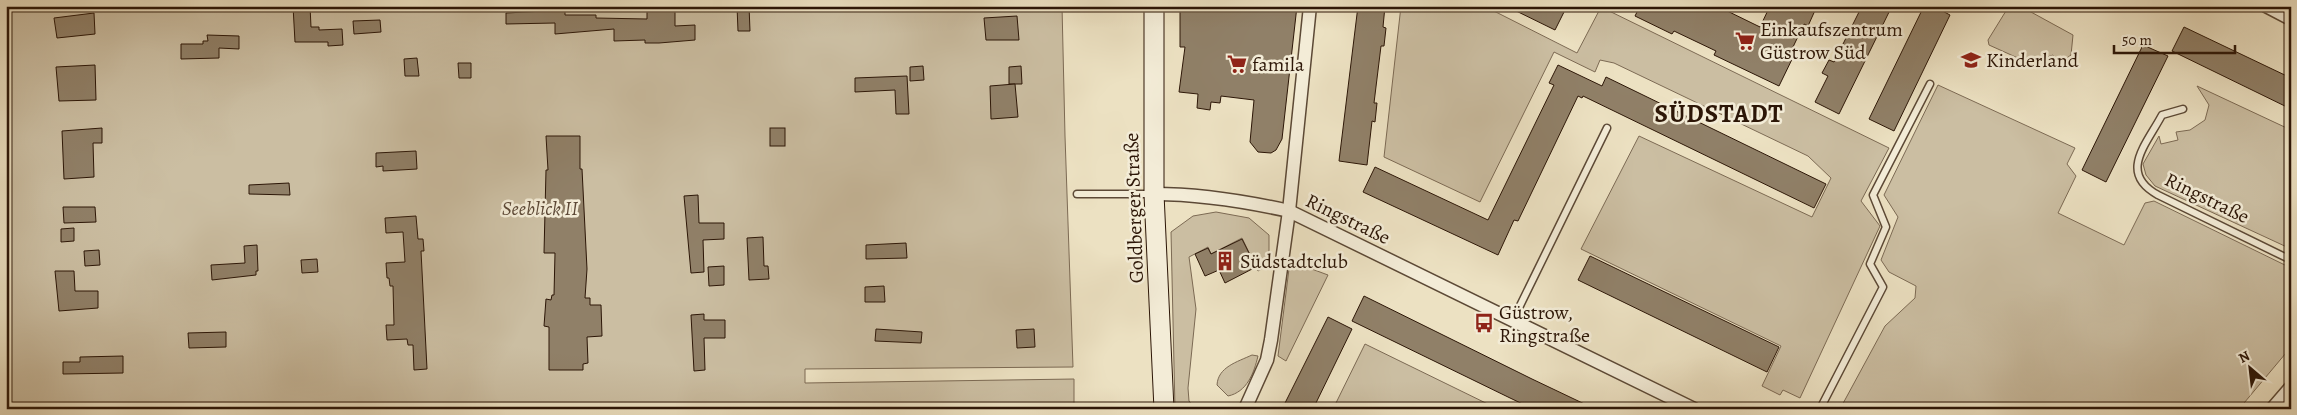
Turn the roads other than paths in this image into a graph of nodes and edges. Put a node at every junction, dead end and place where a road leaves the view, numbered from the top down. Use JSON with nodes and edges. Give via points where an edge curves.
{"nodes":[{"id":1,"x":1154,"y":6,"type":"edge"},
{"id":2,"x":1310,"y":6,"type":"edge"},
{"id":3,"x":2266,"y":6,"type":"edge"},
{"id":4,"x":2291,"y":19,"type":"edge"},
{"id":5,"x":1930,"y":84,"type":"dead end"},
{"id":6,"x":2184,"y":109,"type":"dead end"},
{"id":7,"x":1607,"y":128,"type":"dead end"},
{"id":8,"x":1077,"y":194,"type":"dead end"},
{"id":9,"x":1154,"y":194,"type":"junction"},
{"id":10,"x":1289,"y":211,"type":"junction"},
{"id":11,"x":2291,"y":260,"type":"edge"},
{"id":12,"x":1513,"y":320,"type":"junction"},
{"id":13,"x":2288,"y":395,"type":"edge"},
{"id":14,"x":1164,"y":409,"type":"edge"},
{"id":15,"x":1245,"y":409,"type":"edge"},
{"id":16,"x":1694,"y":409,"type":"edge"},
{"id":17,"x":1820,"y":409,"type":"edge"},
{"id":18,"x":2272,"y":409,"type":"edge"}],
"edges":[{"from":1,"to":9,"type":"main road","name":"Goldberger Straße"},
{"from":2,"to":10,"type":"street"},
{"from":3,"to":4,"type":"street"},
{"from":5,"to":17,"type":"lane","via":[[1874,195],[1886,227],[1870,264],[1883,288]]},
{"from":6,"to":11,"type":"lane","name":"Ringstraße","via":[[2162,116],[2138,160],[2136,170],[2140,180],[2158,195]]},
{"from":7,"to":12,"type":"lane"},
{"from":8,"to":9,"type":"lane"},
{"from":9,"to":10,"type":"street","name":"Ringstraße","via":[[1237,199]]},
{"from":9,"to":14,"type":"main road","name":"Goldberger Straße"},
{"from":10,"to":12,"type":"street","name":"Ringstraße"},
{"from":10,"to":15,"type":"street","via":[[1267,360]]},
{"from":12,"to":16,"type":"street","name":"Ringstraße"},
{"from":13,"to":18,"type":"street"}]}
